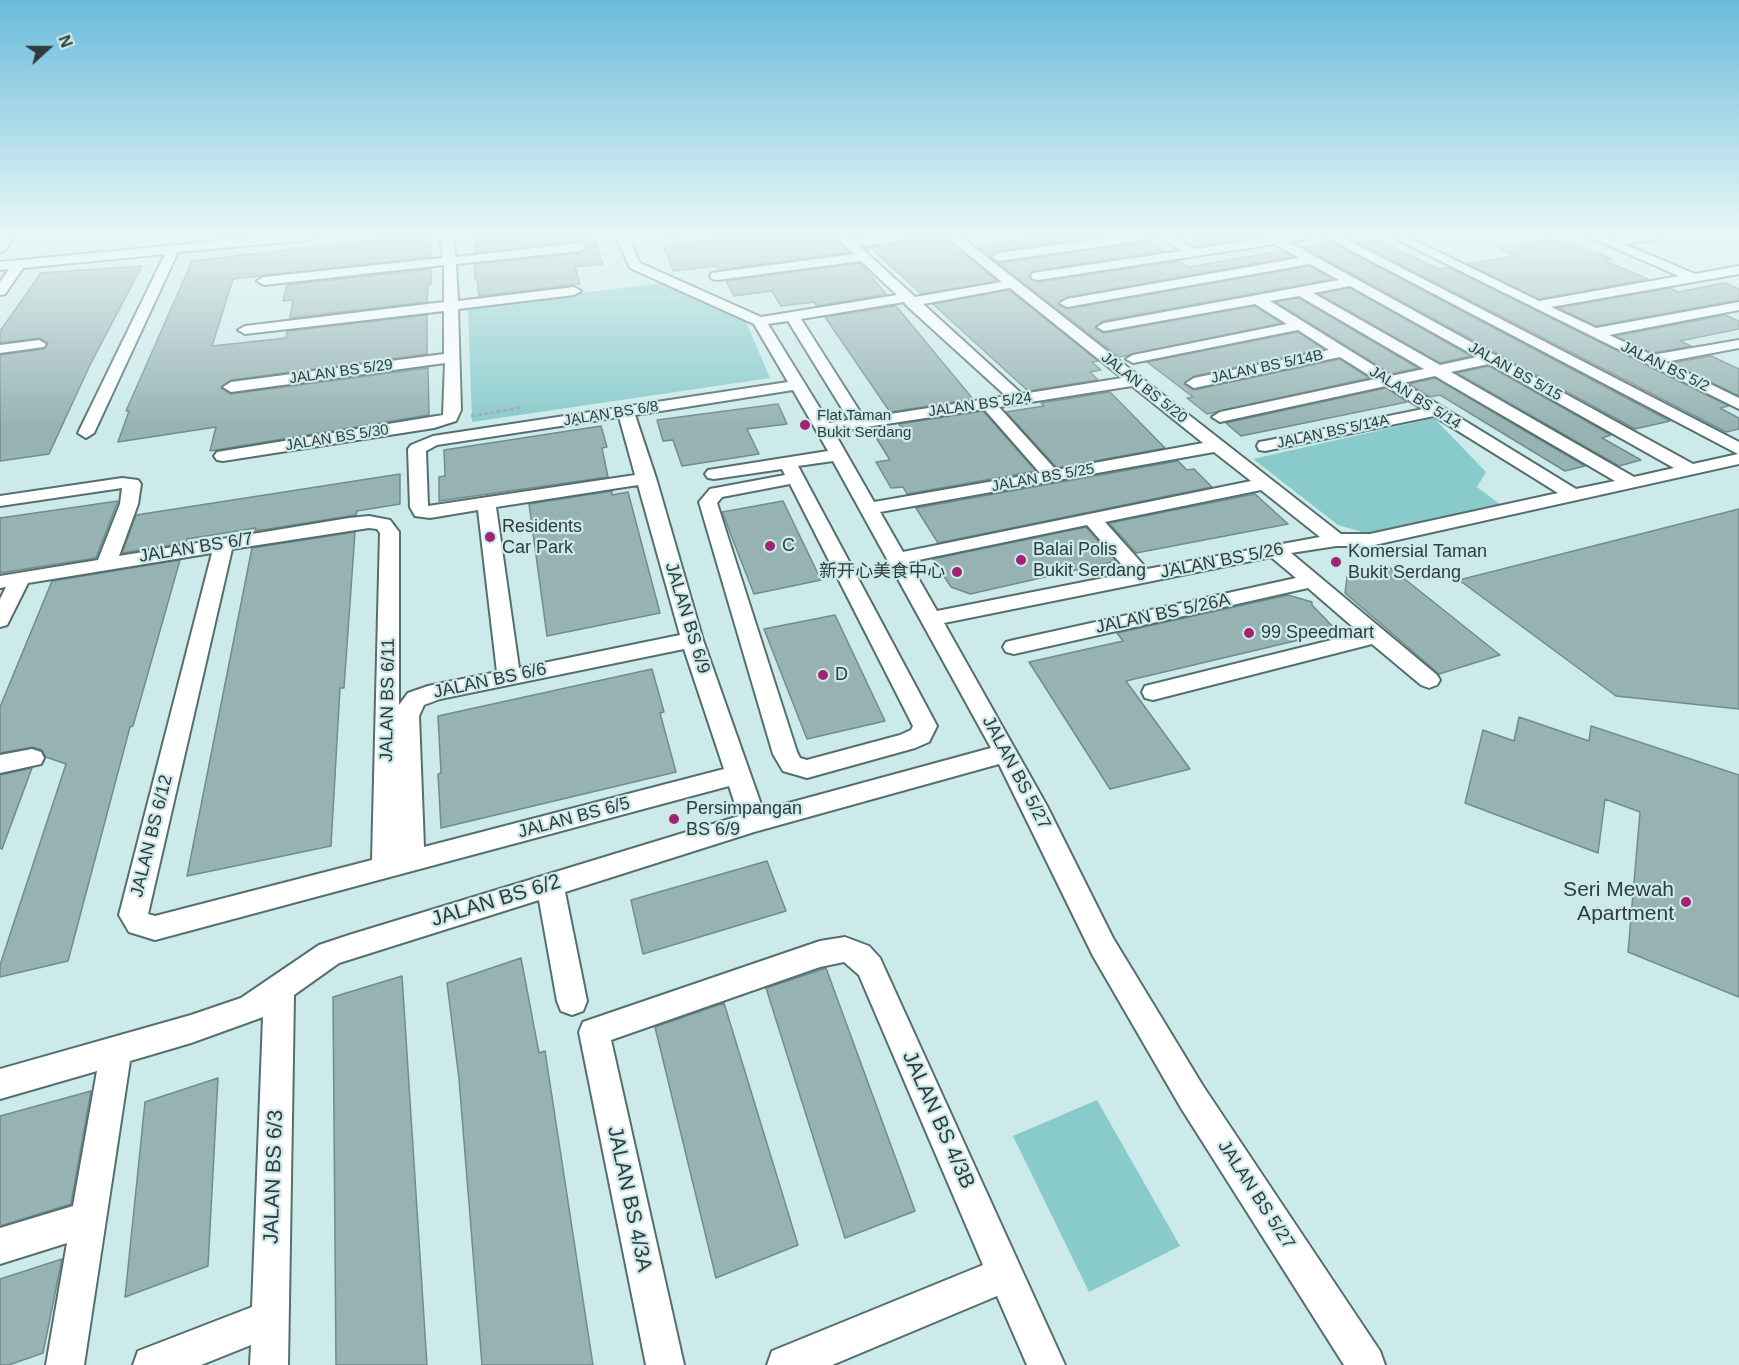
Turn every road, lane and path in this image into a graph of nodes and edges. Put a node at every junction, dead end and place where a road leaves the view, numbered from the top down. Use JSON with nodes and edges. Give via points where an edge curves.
{"nodes":[{"id":1,"x":149,"y":300,"type":"edge"},
{"id":2,"x":451,"y":300,"type":"edge"},
{"id":3,"x":503,"y":300,"type":"edge"},
{"id":4,"x":712,"y":300,"type":"edge"},
{"id":5,"x":908,"y":300,"type":"joint"},
{"id":6,"x":1033,"y":300,"type":"edge"},
{"id":7,"x":1085,"y":300,"type":"edge"},
{"id":8,"x":1212,"y":300,"type":"edge"},
{"id":9,"x":1254,"y":300,"type":"edge"},
{"id":10,"x":1258,"y":300,"type":"edge"},
{"id":11,"x":1315,"y":300,"type":"edge"},
{"id":12,"x":1384,"y":300,"type":"edge"},
{"id":13,"x":1451,"y":300,"type":"edge"},
{"id":14,"x":1525,"y":300,"type":"edge"},
{"id":15,"x":1567,"y":300,"type":"edge"},
{"id":16,"x":1067,"y":303,"type":"dead end"},
{"id":17,"x":1536,"y":305,"type":"junction"},
{"id":18,"x":451,"y":306,"type":"junction"},
{"id":19,"x":1222,"y":306,"type":"junction"},
{"id":20,"x":1739,"y":306,"type":"edge"},
{"id":21,"x":792,"y":315,"type":"junction"},
{"id":22,"x":1486,"y":318,"type":"junction"},
{"id":23,"x":1562,"y":318,"type":"junction"},
{"id":24,"x":759,"y":321,"type":"junction"},
{"id":25,"x":1298,"y":326,"type":"junction"},
{"id":26,"x":1104,"y":327,"type":"dead end"},
{"id":27,"x":1506,"y":328,"type":"junction"},
{"id":28,"x":1436,"y":329,"type":"junction"},
{"id":29,"x":245,"y":330,"type":"dead end"},
{"id":30,"x":1594,"y":333,"type":"junction"},
{"id":31,"x":39,"y":344,"type":"dead end"},
{"id":32,"x":1739,"y":344,"type":"edge"},
{"id":33,"x":0,"y":349,"type":"edge"},
{"id":34,"x":1341,"y":352,"type":"junction"},
{"id":35,"x":451,"y":358,"type":"junction"},
{"id":36,"x":1491,"y":359,"type":"junction"},
{"id":37,"x":1133,"y":360,"type":"dead end"},
{"id":38,"x":1651,"y":360,"type":"junction"},
{"id":39,"x":1437,"y":370,"type":"junction"},
{"id":40,"x":1136,"y":381,"type":"junction"},
{"id":41,"x":1387,"y":381,"type":"junction"},
{"id":42,"x":1194,"y":382,"type":"dead end"},
{"id":43,"x":798,"y":385,"type":"junction"},
{"id":44,"x":231,"y":387,"type":"dead end"},
{"id":45,"x":1019,"y":400,"type":"junction"},
{"id":46,"x":1739,"y":404,"type":"edge"},
{"id":47,"x":989,"y":405,"type":"junction"},
{"id":48,"x":1435,"y":411,"type":"junction"},
{"id":49,"x":626,"y":412,"type":"junction"},
{"id":50,"x":1220,"y":417,"type":"dead end"},
{"id":51,"x":859,"y":423,"type":"junction"},
{"id":52,"x":824,"y":429,"type":"junction"},
{"id":53,"x":86,"y":433,"type":"dead end"},
{"id":54,"x":1217,"y":446,"type":"junction"},
{"id":55,"x":1265,"y":446,"type":"dead end"},
{"id":56,"x":1739,"y":449,"type":"edge"},
{"id":57,"x":838,"y":455,"type":"junction"},
{"id":58,"x":223,"y":456,"type":"dead end"},
{"id":59,"x":1739,"y":459,"type":"edge"},
{"id":60,"x":1691,"y":470,"type":"junction"},
{"id":61,"x":792,"y":471,"type":"junction"},
{"id":62,"x":714,"y":474,"type":"dead end"},
{"id":63,"x":1052,"y":476,"type":"junction"},
{"id":64,"x":646,"y":478,"type":"junction"},
{"id":65,"x":1630,"y":483,"type":"junction"},
{"id":66,"x":1263,"y":484,"type":"junction"},
{"id":67,"x":1573,"y":495,"type":"junction"},
{"id":68,"x":0,"y":501,"type":"edge"},
{"id":69,"x":486,"y":504,"type":"junction"},
{"id":70,"x":868,"y":509,"type":"junction"},
{"id":71,"x":1092,"y":519,"type":"junction"},
{"id":72,"x":390,"y":532,"type":"joint"},
{"id":73,"x":1336,"y":540,"type":"junction"},
{"id":74,"x":224,"y":543,"type":"junction"},
{"id":75,"x":1275,"y":550,"type":"junction"},
{"id":76,"x":895,"y":559,"type":"junction"},
{"id":77,"x":107,"y":563,"type":"junction"},
{"id":78,"x":1143,"y":576,"type":"junction"},
{"id":79,"x":21,"y":578,"type":"junction"},
{"id":80,"x":1312,"y":581,"type":"junction"},
{"id":81,"x":0,"y":582,"type":"edge"},
{"id":82,"x":931,"y":619,"type":"junction"},
{"id":83,"x":0,"y":620,"type":"edge"},
{"id":84,"x":1375,"y":636,"type":"junction"},
{"id":85,"x":692,"y":640,"type":"junction"},
{"id":86,"x":1014,"y":647,"type":"dead end"},
{"id":87,"x":509,"y":676,"type":"junction"},
{"id":88,"x":1429,"y":680,"type":"dead end"},
{"id":89,"x":1154,"y":692,"type":"dead end"},
{"id":90,"x":1006,"y":753,"type":"junction"},
{"id":91,"x":32,"y":758,"type":"dead end"},
{"id":92,"x":0,"y":764,"type":"edge"},
{"id":93,"x":737,"y":775,"type":"junction"},
{"id":94,"x":754,"y":822,"type":"junction"},
{"id":95,"x":411,"y":861,"type":"junction"},
{"id":96,"x":385,"y":868,"type":"junction"},
{"id":97,"x":549,"y":885,"type":"junction"},
{"id":98,"x":870,"y":967,"type":"joint"},
{"id":99,"x":279,"y":989,"type":"junction"},
{"id":100,"x":572,"y":1001,"type":"dead end"},
{"id":101,"x":116,"y":1051,"type":"junction"},
{"id":102,"x":0,"y":1083,"type":"edge"},
{"id":103,"x":89,"y":1219,"type":"junction"},
{"id":104,"x":0,"y":1246,"type":"edge"},
{"id":105,"x":1005,"y":1274,"type":"junction"},
{"id":106,"x":270,"y":1319,"type":"junction"},
{"id":107,"x":65,"y":1365,"type":"edge"},
{"id":108,"x":152,"y":1365,"type":"edge"},
{"id":109,"x":269,"y":1365,"type":"edge"},
{"id":110,"x":665,"y":1365,"type":"edge"},
{"id":111,"x":786,"y":1365,"type":"edge"},
{"id":112,"x":1046,"y":1365,"type":"edge"},
{"id":113,"x":1366,"y":1365,"type":"edge"}],
"edges":[{"from":1,"to":53,"type":"street"},
{"from":2,"to":18,"type":"street"},
{"from":3,"to":18,"type":"street"},
{"from":4,"to":24,"type":"street"},
{"from":5,"to":21,"type":"street"},
{"from":5,"to":45,"type":"street"},
{"from":6,"to":40,"type":"street","name":"JALAN BS 5/20"},
{"from":7,"to":16,"type":"street"},
{"from":8,"to":19,"type":"street"},
{"from":9,"to":19,"type":"street"},
{"from":10,"to":25,"type":"street","name":"JALAN BS 5/14"},
{"from":11,"to":39,"type":"street"},
{"from":12,"to":28,"type":"street","name":"JALAN BS 5/15"},
{"from":13,"to":22,"type":"street"},
{"from":14,"to":17,"type":"street","name":"JALAN BS 5/2"},
{"from":15,"to":17,"type":"street"},
{"from":17,"to":23,"type":"street","name":"JALAN BS 5/2"},
{"from":18,"to":29,"type":"street"},
{"from":18,"to":35,"type":"street"},
{"from":19,"to":26,"type":"street"},
{"from":20,"to":30,"type":"street"},
{"from":21,"to":24,"type":"street"},
{"from":21,"to":51,"type":"street"},
{"from":22,"to":27,"type":"street"},
{"from":22,"to":28,"type":"street"},
{"from":23,"to":27,"type":"street"},
{"from":23,"to":30,"type":"street","name":"JALAN BS 5/2"},
{"from":24,"to":43,"type":"street","name":"JALAN BS 5/27"},
{"from":25,"to":34,"type":"street","name":"JALAN BS 5/14"},
{"from":25,"to":37,"type":"street"},
{"from":27,"to":56,"type":"street"},
{"from":28,"to":36,"type":"street","name":"JALAN BS 5/15"},
{"from":30,"to":38,"type":"street","name":"JALAN BS 5/2"},
{"from":31,"to":33,"type":"street"},
{"from":32,"to":38,"type":"street"},
{"from":34,"to":41,"type":"street","name":"JALAN BS 5/14"},
{"from":34,"to":42,"type":"street","name":"JALAN BS 5/14B"},
{"from":35,"to":44,"type":"street","name":"JALAN BS 5/29"},
{"from":35,"to":58,"type":"street","name":"JALAN BS 5/30","via":[[450,418]]},
{"from":36,"to":39,"type":"street"},
{"from":36,"to":60,"type":"street","name":"JALAN BS 5/15"},
{"from":38,"to":46,"type":"street","name":"JALAN BS 5/2"},
{"from":39,"to":41,"type":"street"},
{"from":39,"to":65,"type":"street"},
{"from":40,"to":45,"type":"street","name":"JALAN BS 5/24"},
{"from":40,"to":54,"type":"street","name":"JALAN BS 5/20"},
{"from":41,"to":48,"type":"street","name":"JALAN BS 5/14"},
{"from":41,"to":50,"type":"street"},
{"from":43,"to":49,"type":"street","name":"JALAN BS 6/8"},
{"from":43,"to":52,"type":"street","name":"JALAN BS 5/27"},
{"from":45,"to":47,"type":"street","name":"JALAN BS 5/24"},
{"from":47,"to":51,"type":"street","name":"JALAN BS 5/24"},
{"from":47,"to":63,"type":"street"},
{"from":48,"to":55,"type":"street","name":"JALAN BS 5/14A"},
{"from":48,"to":67,"type":"street","name":"JALAN BS 5/14"},
{"from":49,"to":64,"type":"street","name":"JALAN BS 6/9"},
{"from":49,"to":69,"type":"street","name":"JALAN BS 6/8","via":[[424,444],[417,449],[418,507],[422,512]]},
{"from":51,"to":52,"type":"street","name":"JALAN BS 5/24"},
{"from":52,"to":57,"type":"street","name":"JALAN BS 5/27"},
{"from":54,"to":63,"type":"street","name":"JALAN BS 5/25"},
{"from":54,"to":66,"type":"street","name":"JALAN BS 5/20"},
{"from":57,"to":61,"type":"street"},
{"from":57,"to":70,"type":"street","name":"JALAN BS 5/27"},
{"from":59,"to":60,"type":"street","name":"JALAN BS 5/26"},
{"from":60,"to":65,"type":"street","name":"JALAN BS 5/26"},
{"from":61,"to":61,"type":"street","via":[[925,726],[921,736],[907,742],[807,769],[792,765],[785,754],[708,502],[716,493]]},
{"from":61,"to":62,"type":"street"},
{"from":63,"to":70,"type":"street","name":"JALAN BS 5/25"},
{"from":64,"to":69,"type":"street"},
{"from":64,"to":85,"type":"street","name":"JALAN BS 6/9"},
{"from":65,"to":67,"type":"street","name":"JALAN BS 5/26"},
{"from":66,"to":71,"type":"street"},
{"from":66,"to":73,"type":"street","name":"JALAN BS 5/20"},
{"from":67,"to":73,"type":"street","name":"JALAN BS 5/26","via":[[1370,540]]},
{"from":68,"to":77,"type":"street","via":[[132,484],[129,504]]},
{"from":69,"to":87,"type":"street"},
{"from":70,"to":76,"type":"street","name":"JALAN BS 5/27"},
{"from":71,"to":76,"type":"street"},
{"from":71,"to":78,"type":"street"},
{"from":72,"to":74,"type":"street","name":"JALAN BS 6/7","via":[[383,525],[369,522]]},
{"from":72,"to":96,"type":"street","name":"JALAN BS 6/11"},
{"from":73,"to":75,"type":"street","name":"JALAN BS 5/26"},
{"from":74,"to":77,"type":"street","name":"JALAN BS 6/7"},
{"from":74,"to":96,"type":"street","name":"JALAN BS 6/12","via":[[133,915],[140,924],[155,928]]},
{"from":75,"to":78,"type":"street","name":"JALAN BS 5/26"},
{"from":75,"to":80,"type":"street"},
{"from":76,"to":82,"type":"street","name":"JALAN BS 5/27"},
{"from":77,"to":79,"type":"street","name":"JALAN BS 6/7"},
{"from":78,"to":82,"type":"street","name":"JALAN BS 5/26"},
{"from":79,"to":81,"type":"street","name":"JALAN BS 6/7"},
{"from":79,"to":83,"type":"street"},
{"from":80,"to":84,"type":"street"},
{"from":80,"to":86,"type":"street","name":"JALAN BS 5/26A"},
{"from":82,"to":90,"type":"street","name":"JALAN BS 5/27"},
{"from":84,"to":88,"type":"street"},
{"from":84,"to":89,"type":"street"},
{"from":85,"to":87,"type":"street","name":"JALAN BS 6/6"},
{"from":85,"to":93,"type":"street","name":"JALAN BS 6/9"},
{"from":87,"to":95,"type":"street","name":"JALAN BS 6/6","via":[[425,695],[409,707]]},
{"from":90,"to":94,"type":"street","name":"JALAN BS 6/2"},
{"from":90,"to":113,"type":"street","name":"JALAN BS 5/27","via":[[1103,947],[1192,1097]]},
{"from":91,"to":92,"type":"street"},
{"from":93,"to":94,"type":"street","name":"JALAN BS 6/9"},
{"from":93,"to":95,"type":"street","name":"JALAN BS 6/5"},
{"from":94,"to":97,"type":"street","name":"JALAN BS 6/2"},
{"from":95,"to":96,"type":"street","name":"JALAN BS 6/12"},
{"from":97,"to":99,"type":"street","name":"JALAN BS 6/2","via":[[329,954]]},
{"from":97,"to":100,"type":"street"},
{"from":98,"to":105,"type":"street","name":"JALAN BS 4/3B"},
{"from":98,"to":110,"type":"street","name":"JALAN BS 4/3A","via":[[859,955],[832,951],[594,1032]]},
{"from":99,"to":101,"type":"street","name":"JALAN BS 6/2","via":[[252,1008]]},
{"from":99,"to":106,"type":"street","name":"JALAN BS 6/3"},
{"from":101,"to":102,"type":"street","name":"JALAN BS 6/2"},
{"from":101,"to":103,"type":"street"},
{"from":103,"to":104,"type":"street"},
{"from":103,"to":107,"type":"street"},
{"from":105,"to":111,"type":"street"},
{"from":105,"to":112,"type":"street","name":"JALAN BS 4/3B"},
{"from":106,"to":108,"type":"street"},
{"from":106,"to":109,"type":"street","name":"JALAN BS 6/3"}]}
